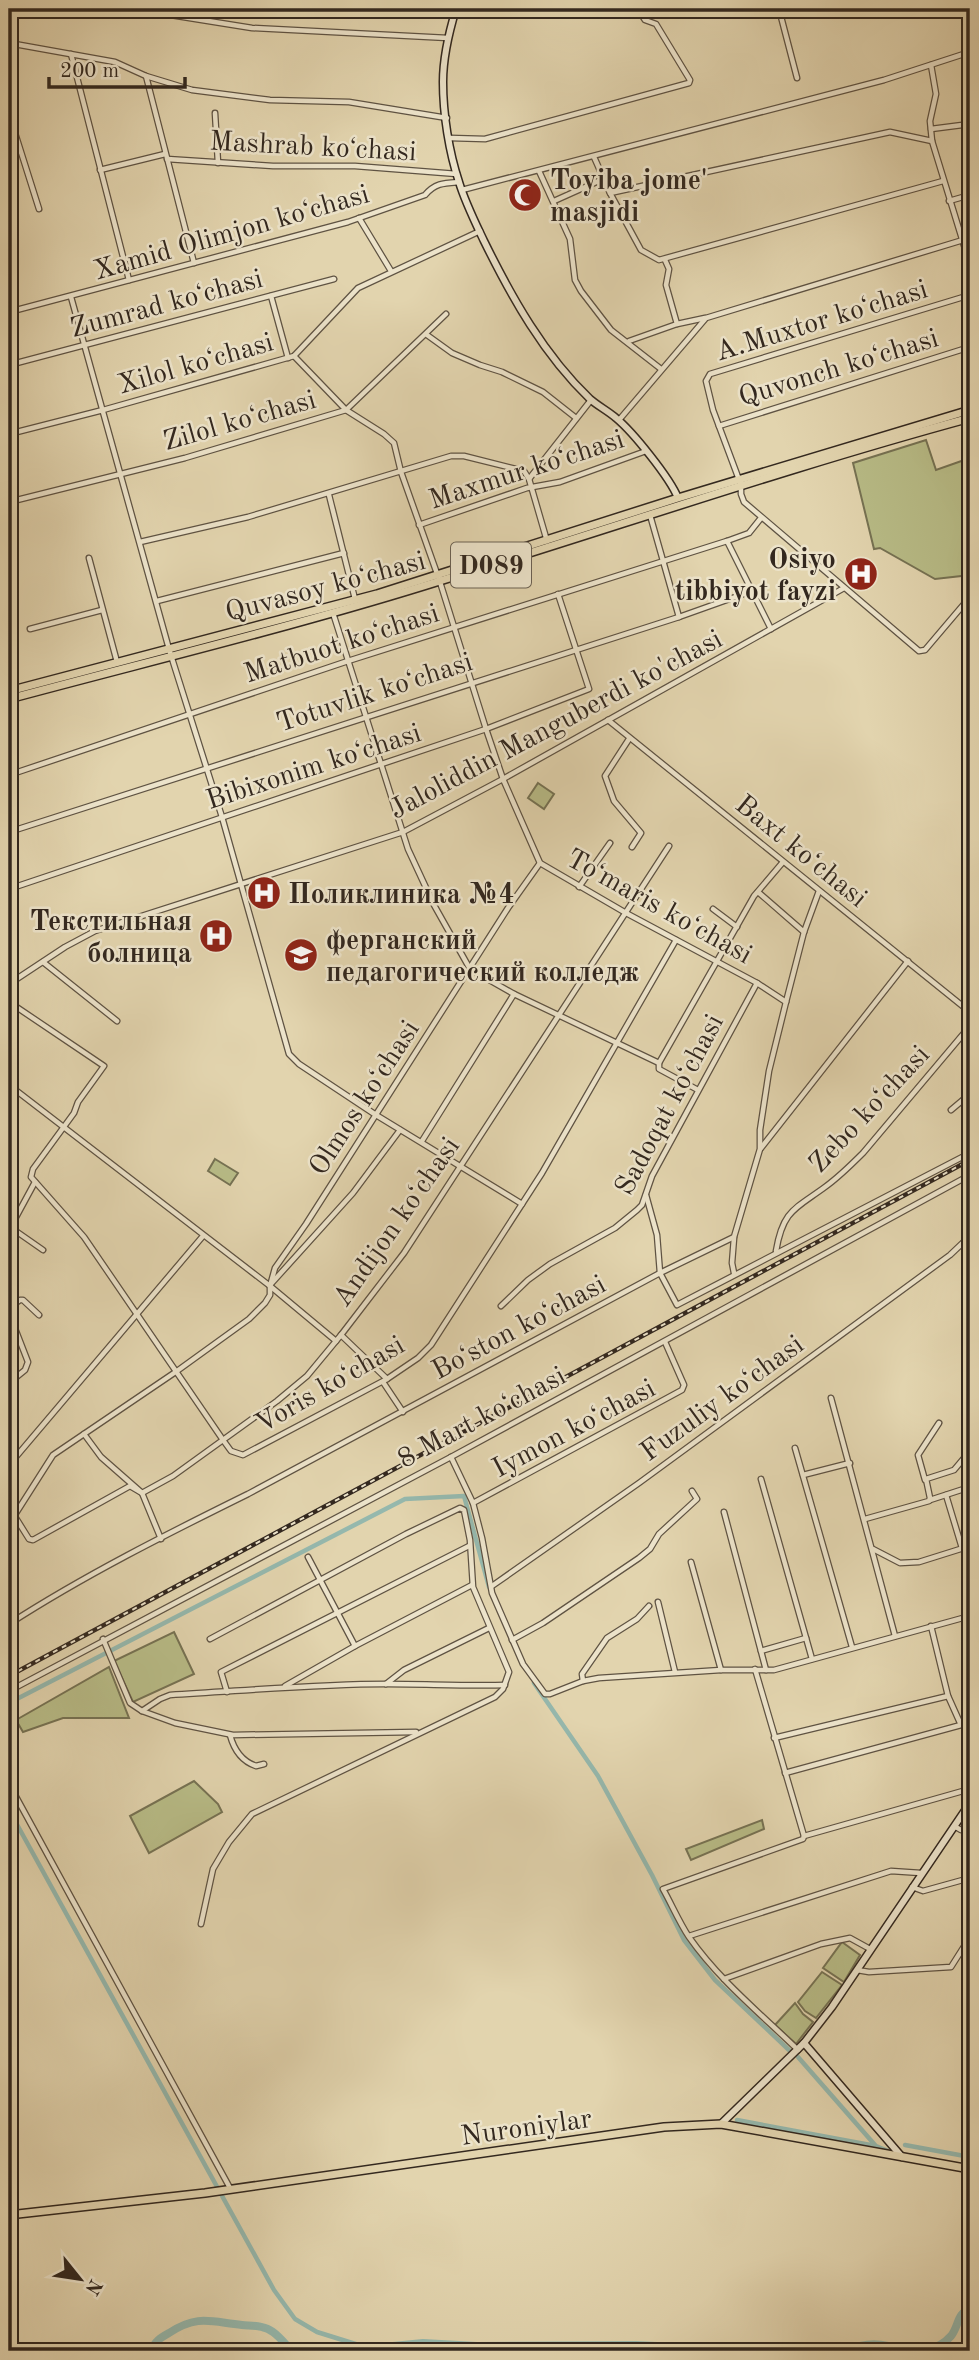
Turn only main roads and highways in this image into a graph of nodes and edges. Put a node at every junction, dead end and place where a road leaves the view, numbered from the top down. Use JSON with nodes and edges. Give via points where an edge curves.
{"nodes":[{"id":1,"x":454,"y":9,"type":"edge"},
{"id":2,"x":970,"y":410,"type":"edge"},
{"id":3,"x":970,"y":418,"type":"edge"},
{"id":4,"x":739,"y":482,"type":"junction"},
{"id":5,"x":678,"y":498,"type":"junction"},
{"id":6,"x":438,"y":579,"type":"junction"},
{"id":7,"x":9,"y":691,"type":"edge"},
{"id":8,"x":9,"y":699,"type":"edge"},
{"id":9,"x":970,"y":1803,"type":"edge"},
{"id":10,"x":804,"y":2043,"type":"junction"},
{"id":11,"x":721,"y":2124,"type":"junction"},
{"id":12,"x":902,"y":2157,"type":"junction"},
{"id":13,"x":970,"y":2169,"type":"edge"},
{"id":14,"x":9,"y":2215,"type":"edge"}],
"edges":[{"from":1,"to":5,"type":"main road","via":[[443,81],[447,118],[458,178],[480,231],[539,340],[591,400],[618,420],[646,451]]},
{"from":2,"to":4,"type":"main road","name":"Quvasoy koʻchasi","number":"D089"},
{"from":3,"to":4,"type":"main road","name":"Quvasoy koʻchasi","number":"D089"},
{"from":4,"to":5,"type":"main road","name":"Quvasoy koʻchasi","number":"D089"},
{"from":4,"to":6,"type":"main road","name":"Quvasoy koʻchasi","number":"D089"},
{"from":5,"to":6,"type":"main road","name":"Quvasoy koʻchasi","number":"D089"},
{"from":6,"to":7,"type":"main road","name":"Quvasoy koʻchasi","number":"D089"},
{"from":6,"to":8,"type":"main road","name":"Quvasoy koʻchasi","number":"D089","via":[[173,657]]},
{"from":9,"to":10,"type":"main road"},
{"from":10,"to":11,"type":"main road"},
{"from":10,"to":12,"type":"main road"},
{"from":11,"to":12,"type":"main road","name":"Nuroniylar"},
{"from":11,"to":14,"type":"main road","name":"Nuroniylar","via":[[664,2127],[205,2193]]},
{"from":12,"to":13,"type":"main road","name":"Nuroniylar"}]}
